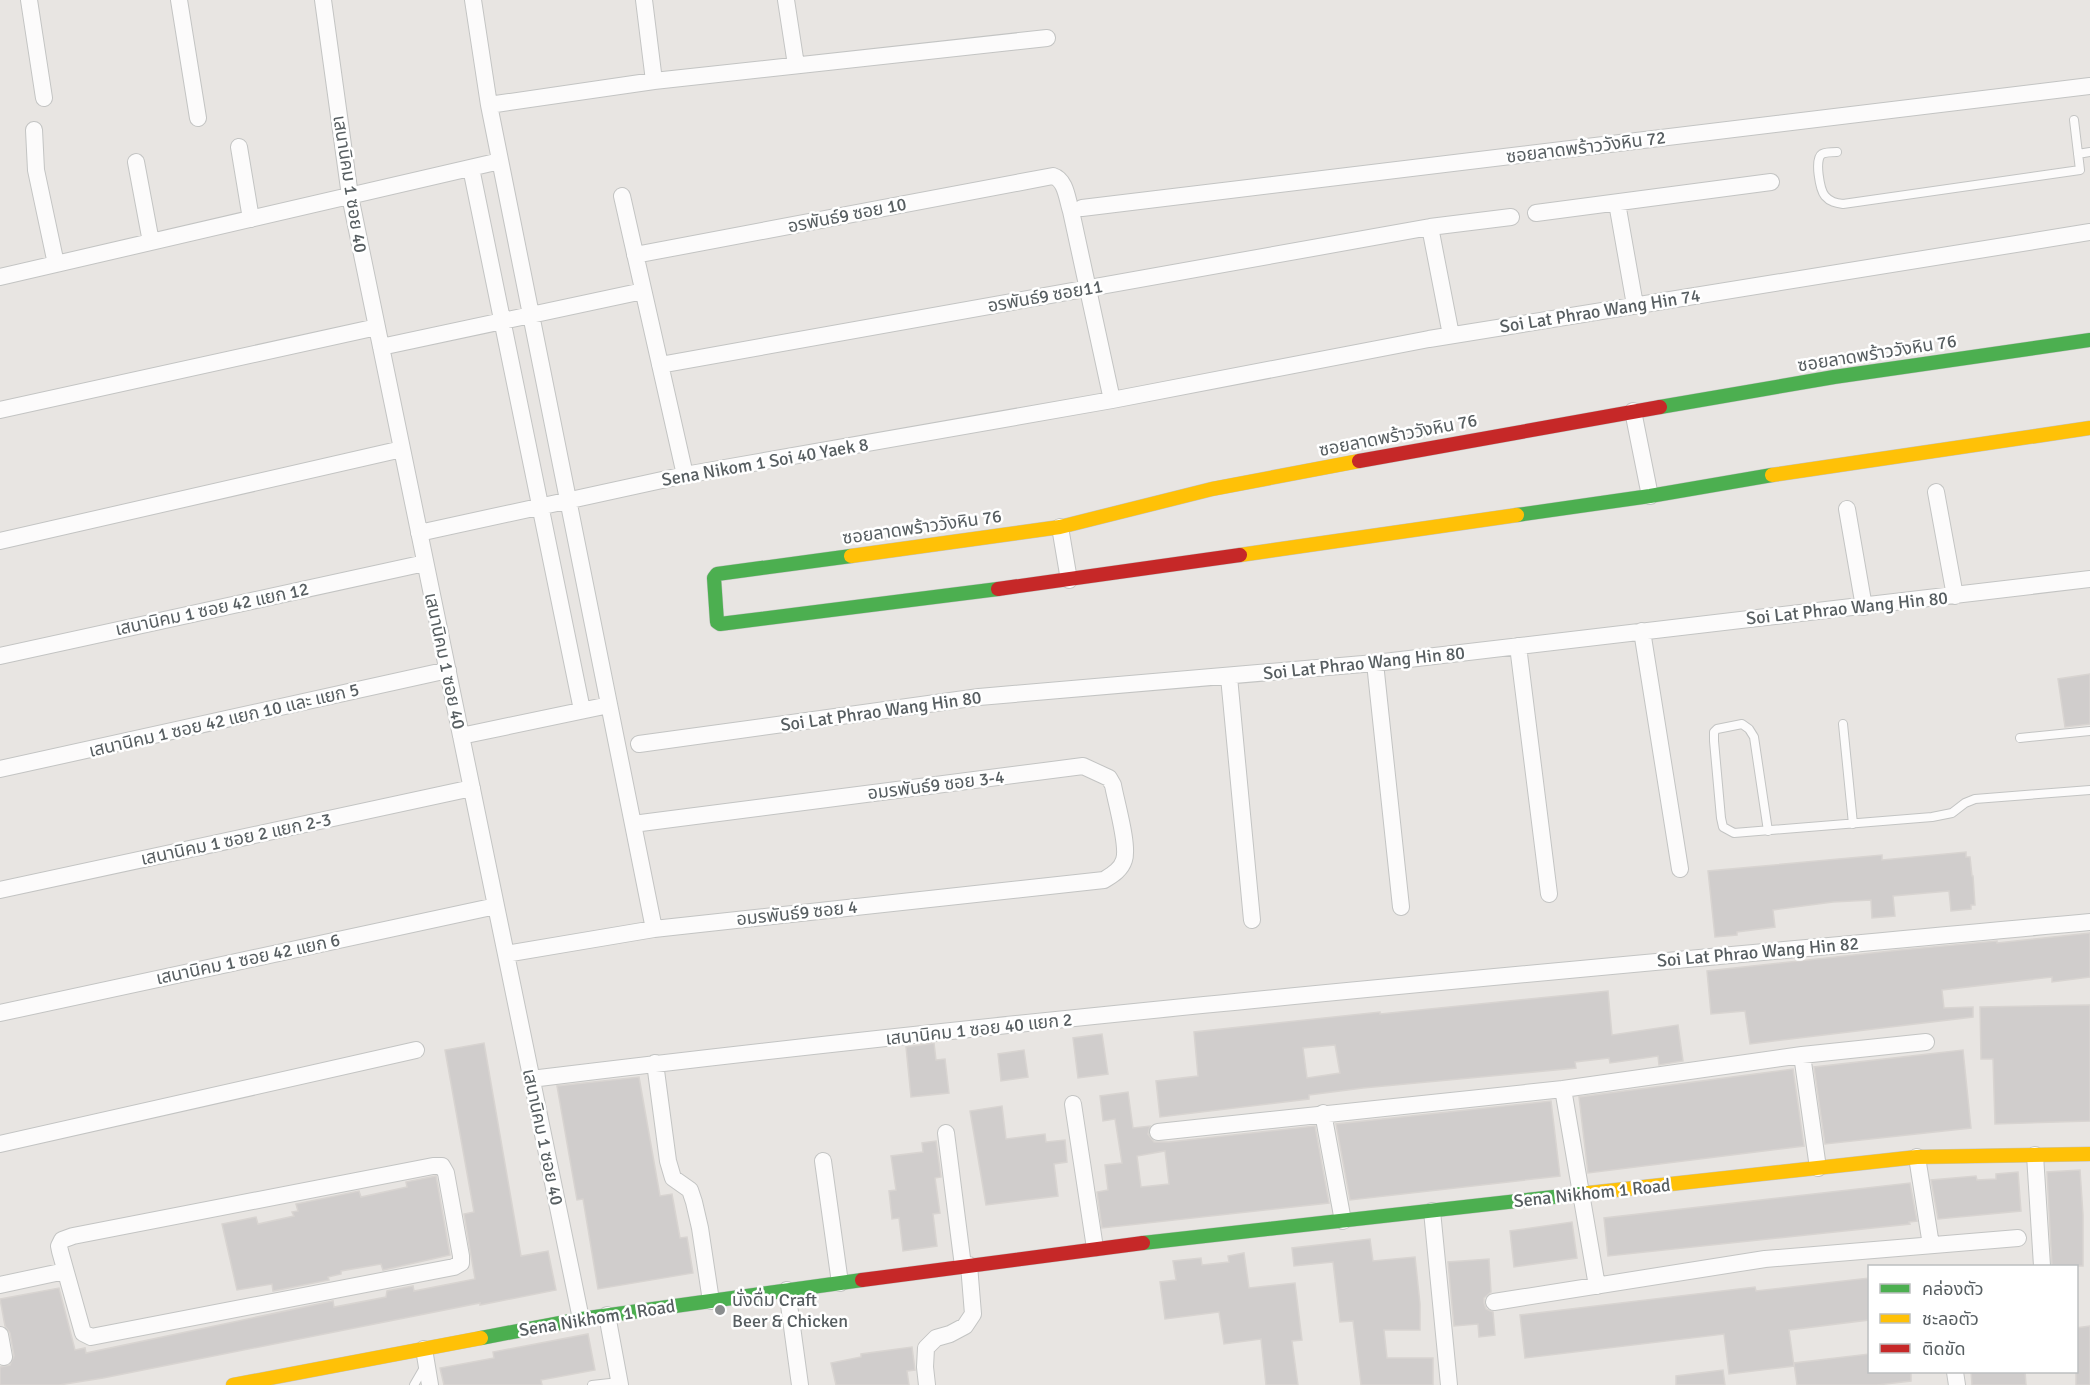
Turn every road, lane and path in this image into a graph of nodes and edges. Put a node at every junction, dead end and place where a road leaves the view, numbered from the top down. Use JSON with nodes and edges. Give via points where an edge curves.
{"nodes":[{"id":1,"x":29,"y":0,"type":"edge"},
{"id":2,"x":179,"y":0,"type":"edge"},
{"id":3,"x":323,"y":0,"type":"edge"},
{"id":4,"x":473,"y":0,"type":"edge"},
{"id":5,"x":644,"y":0,"type":"edge"},
{"id":6,"x":786,"y":0,"type":"edge"},
{"id":7,"x":1047,"y":38,"type":"dead end"},
{"id":8,"x":796,"y":66,"type":"junction"},
{"id":9,"x":654,"y":81,"type":"junction"},
{"id":10,"x":2090,"y":86,"type":"edge"},
{"id":11,"x":44,"y":98,"type":"dead end"},
{"id":12,"x":489,"y":105,"type":"junction"},
{"id":13,"x":198,"y":118,"type":"dead end"},
{"id":14,"x":2074,"y":120,"type":"dead end"},
{"id":15,"x":34,"y":130,"type":"dead end"},
{"id":16,"x":239,"y":147,"type":"dead end"},
{"id":17,"x":1837,"y":152,"type":"dead end"},
{"id":18,"x":2090,"y":153,"type":"edge"},
{"id":19,"x":2078,"y":154,"type":"junction"},
{"id":20,"x":500,"y":161,"type":"junction"},
{"id":21,"x":136,"y":162,"type":"dead end"},
{"id":22,"x":471,"y":168,"type":"junction"},
{"id":23,"x":1771,"y":183,"type":"dead end"},
{"id":24,"x":350,"y":196,"type":"junction"},
{"id":25,"x":622,"y":196,"type":"dead end"},
{"id":26,"x":1617,"y":203,"type":"junction"},
{"id":27,"x":1082,"y":208,"type":"dead end"},
{"id":28,"x":1536,"y":213,"type":"dead end"},
{"id":29,"x":1511,"y":217,"type":"dead end"},
{"id":30,"x":251,"y":219,"type":"junction"},
{"id":31,"x":1430,"y":227,"type":"junction"},
{"id":32,"x":2090,"y":232,"type":"edge"},
{"id":33,"x":151,"y":242,"type":"junction"},
{"id":34,"x":635,"y":255,"type":"junction"},
{"id":35,"x":56,"y":264,"type":"junction"},
{"id":36,"x":0,"y":277,"type":"edge"},
{"id":37,"x":1087,"y":289,"type":"junction"},
{"id":38,"x":643,"y":291,"type":"junction"},
{"id":39,"x":1635,"y":305,"type":"junction"},
{"id":40,"x":531,"y":315,"type":"junction"},
{"id":41,"x":502,"y":321,"type":"junction"},
{"id":42,"x":377,"y":327,"type":"junction"},
{"id":43,"x":1451,"y":335,"type":"junction"},
{"id":44,"x":2090,"y":340,"type":"edge"},
{"id":45,"x":381,"y":347,"type":"junction"},
{"id":46,"x":660,"y":365,"type":"junction"},
{"id":47,"x":1112,"y":400,"type":"junction"},
{"id":48,"x":0,"y":410,"type":"edge"},
{"id":49,"x":1634,"y":411,"type":"junction"},
{"id":50,"x":2090,"y":428,"type":"edge"},
{"id":51,"x":402,"y":449,"type":"junction"},
{"id":52,"x":686,"y":476,"type":"junction"},
{"id":53,"x":1936,"y":492,"type":"dead end"},
{"id":54,"x":1650,"y":496,"type":"junction"},
{"id":55,"x":568,"y":502,"type":"junction"},
{"id":56,"x":541,"y":508,"type":"junction"},
{"id":57,"x":1847,"y":509,"type":"dead end"},
{"id":58,"x":1060,"y":527,"type":"junction"},
{"id":59,"x":419,"y":533,"type":"junction"},
{"id":60,"x":0,"y":541,"type":"edge"},
{"id":61,"x":425,"y":563,"type":"junction"},
{"id":62,"x":2090,"y":579,"type":"edge"},
{"id":63,"x":1069,"y":580,"type":"junction"},
{"id":64,"x":1955,"y":596,"type":"junction"},
{"id":65,"x":1864,"y":607,"type":"junction"},
{"id":66,"x":1642,"y":631,"type":"junction"},
{"id":67,"x":1518,"y":646,"type":"junction"},
{"id":68,"x":0,"y":657,"type":"edge"},
{"id":69,"x":1375,"y":663,"type":"junction"},
{"id":70,"x":448,"y":670,"type":"junction"},
{"id":71,"x":1229,"y":677,"type":"junction"},
{"id":72,"x":609,"y":705,"type":"junction"},
{"id":73,"x":582,"y":710,"type":"junction"},
{"id":74,"x":1843,"y":724,"type":"dead end"},
{"id":75,"x":2090,"y":731,"type":"edge"},
{"id":76,"x":461,"y":736,"type":"junction"},
{"id":77,"x":2020,"y":738,"type":"dead end"},
{"id":78,"x":639,"y":744,"type":"dead end"},
{"id":79,"x":0,"y":770,"type":"edge"},
{"id":80,"x":472,"y":788,"type":"junction"},
{"id":81,"x":2090,"y":790,"type":"edge"},
{"id":82,"x":633,"y":824,"type":"junction"},
{"id":83,"x":1853,"y":824,"type":"junction"},
{"id":84,"x":1768,"y":831,"type":"junction"},
{"id":85,"x":1680,"y":869,"type":"dead end"},
{"id":86,"x":1090,"y":882,"type":"joint"},
{"id":87,"x":0,"y":890,"type":"edge"},
{"id":88,"x":1549,"y":894,"type":"dead end"},
{"id":89,"x":496,"y":906,"type":"junction"},
{"id":90,"x":1401,"y":907,"type":"dead end"},
{"id":91,"x":1252,"y":920,"type":"dead end"},
{"id":92,"x":2090,"y":922,"type":"edge"},
{"id":93,"x":654,"y":929,"type":"junction"},
{"id":94,"x":506,"y":954,"type":"junction"},
{"id":95,"x":1427,"y":983,"type":"joint"},
{"id":96,"x":0,"y":1013,"type":"edge"},
{"id":97,"x":1926,"y":1042,"type":"dead end"},
{"id":98,"x":416,"y":1050,"type":"dead end"},
{"id":99,"x":1802,"y":1055,"type":"junction"},
{"id":100,"x":655,"y":1064,"type":"junction"},
{"id":101,"x":531,"y":1079,"type":"junction"},
{"id":102,"x":1563,"y":1089,"type":"junction"},
{"id":103,"x":1073,"y":1104,"type":"dead end"},
{"id":104,"x":1323,"y":1113,"type":"junction"},
{"id":105,"x":1158,"y":1132,"type":"dead end"},
{"id":106,"x":946,"y":1133,"type":"dead end"},
{"id":107,"x":0,"y":1144,"type":"edge"},
{"id":108,"x":2090,"y":1154,"type":"edge"},
{"id":109,"x":2035,"y":1155,"type":"junction"},
{"id":110,"x":1917,"y":1157,"type":"junction"},
{"id":111,"x":823,"y":1161,"type":"dead end"},
{"id":112,"x":1818,"y":1168,"type":"junction"},
{"id":113,"x":1581,"y":1194,"type":"junction"},
{"id":114,"x":1432,"y":1211,"type":"junction"},
{"id":115,"x":1342,"y":1221,"type":"junction"},
{"id":116,"x":2018,"y":1238,"type":"dead end"},
{"id":117,"x":1931,"y":1245,"type":"junction"},
{"id":118,"x":1095,"y":1248,"type":"junction"},
{"id":119,"x":2042,"y":1265,"type":"edge"},
{"id":120,"x":966,"y":1266,"type":"junction"},
{"id":121,"x":65,"y":1271,"type":"junction"},
{"id":122,"x":840,"y":1283,"type":"junction"},
{"id":123,"x":0,"y":1284,"type":"edge"},
{"id":124,"x":1597,"y":1286,"type":"junction"},
{"id":125,"x":787,"y":1290,"type":"junction"},
{"id":126,"x":711,"y":1301,"type":"junction"},
{"id":127,"x":1494,"y":1302,"type":"dead end"},
{"id":128,"x":607,"y":1315,"type":"junction"},
{"id":129,"x":581,"y":1319,"type":"junction"},
{"id":130,"x":0,"y":1335,"type":"edge"},
{"id":131,"x":425,"y":1356,"type":"junction"},
{"id":132,"x":4,"y":1357,"type":"dead end"},
{"id":133,"x":619,"y":1383,"type":"edge"},
{"id":134,"x":233,"y":1385,"type":"edge"},
{"id":135,"x":414,"y":1385,"type":"edge"},
{"id":136,"x":430,"y":1385,"type":"edge"},
{"id":137,"x":592,"y":1385,"type":"edge"},
{"id":138,"x":800,"y":1385,"type":"edge"},
{"id":139,"x":927,"y":1385,"type":"edge"},
{"id":140,"x":1449,"y":1385,"type":"edge"}],
"edges":[{"from":1,"to":11,"type":"street"},
{"from":2,"to":13,"type":"street"},
{"from":3,"to":24,"type":"street","name":"เสนานิคม 1 ซอย 40"},
{"from":4,"to":12,"type":"street"},
{"from":5,"to":9,"type":"street"},
{"from":6,"to":8,"type":"street"},
{"from":7,"to":8,"type":"street"},
{"from":8,"to":9,"type":"street"},
{"from":9,"to":12,"type":"street"},
{"from":10,"to":27,"type":"street","name":"ซอยลาดพร้าววังหิน 72"},
{"from":12,"to":20,"type":"street"},
{"from":14,"to":19,"type":"lane"},
{"from":15,"to":35,"type":"street","via":[[36,170]]},
{"from":16,"to":30,"type":"street"},
{"from":17,"to":19,"type":"lane","via":[[1823,154],[1817,164],[1823,194],[1843,204],[2080,170]]},
{"from":18,"to":19,"type":"lane"},
{"from":20,"to":22,"type":"street"},
{"from":20,"to":40,"type":"street"},
{"from":21,"to":33,"type":"street"},
{"from":22,"to":24,"type":"street"},
{"from":22,"to":41,"type":"street"},
{"from":23,"to":26,"type":"street"},
{"from":24,"to":30,"type":"street"},
{"from":24,"to":42,"type":"street","name":"เสนานิคม 1 ซอย 40"},
{"from":25,"to":34,"type":"street"},
{"from":26,"to":28,"type":"street"},
{"from":26,"to":39,"type":"street"},
{"from":29,"to":31,"type":"street","name":"อรพันธ์9 ซอย11"},
{"from":30,"to":33,"type":"street"},
{"from":31,"to":37,"type":"street","name":"อรพันธ์9 ซอย11"},
{"from":31,"to":43,"type":"street"},
{"from":32,"to":39,"type":"street","name":"Soi Lat Phrao Wang Hin 74"},
{"from":33,"to":35,"type":"street"},
{"from":34,"to":37,"type":"street","name":"อรพันธ์9 ซอย 10","via":[[1053,176],[1063,183]]},
{"from":34,"to":38,"type":"street"},
{"from":35,"to":36,"type":"street"},
{"from":37,"to":46,"type":"street","name":"อรพันธ์9 ซอย11"},
{"from":37,"to":47,"type":"street"},
{"from":38,"to":40,"type":"street"},
{"from":38,"to":46,"type":"street"},
{"from":39,"to":43,"type":"street","name":"Soi Lat Phrao Wang Hin 74"},
{"from":40,"to":41,"type":"street"},
{"from":40,"to":55,"type":"street"},
{"from":41,"to":45,"type":"street"},
{"from":41,"to":56,"type":"street"},
{"from":42,"to":45,"type":"street","name":"เสนานิคม 1 ซอย 40"},
{"from":42,"to":48,"type":"street"},
{"from":43,"to":47,"type":"street","name":"Soi Lat Phrao Wang Hin 74"},
{"from":44,"to":49,"type":"street","name":"ซอยลาดพร้าววังหิน 76"},
{"from":45,"to":51,"type":"street","name":"เสนานิคม 1 ซอย 40"},
{"from":46,"to":52,"type":"street"},
{"from":47,"to":52,"type":"street","name":"Sena Nikom 1 Soi 40 Yaek 8"},
{"from":49,"to":54,"type":"street"},
{"from":49,"to":58,"type":"street","name":"ซอยลาดพร้าววังหิน 76","via":[[1212,489]]},
{"from":50,"to":54,"type":"street"},
{"from":51,"to":59,"type":"street","name":"เสนานิคม 1 ซอย 40"},
{"from":51,"to":60,"type":"street"},
{"from":52,"to":55,"type":"street","name":"Sena Nikom 1 Soi 40 Yaek 8"},
{"from":53,"to":64,"type":"street"},
{"from":54,"to":63,"type":"street"},
{"from":55,"to":56,"type":"street","name":"Sena Nikom 1 Soi 40 Yaek 8"},
{"from":55,"to":72,"type":"street"},
{"from":56,"to":59,"type":"street","name":"Sena Nikom 1 Soi 40 Yaek 8"},
{"from":56,"to":73,"type":"street"},
{"from":57,"to":65,"type":"street"},
{"from":58,"to":63,"type":"street"},
{"from":58,"to":63,"type":"street","name":"ซอยลาดพร้าววังหิน 76","via":[[715,575],[719,624]]},
{"from":59,"to":61,"type":"street","name":"เสนานิคม 1 ซอย 40"},
{"from":61,"to":68,"type":"street","name":"เสนานิคม 1 ซอย 42 แยก 12"},
{"from":61,"to":70,"type":"street","name":"เสนานิคม 1 ซอย 40"},
{"from":62,"to":64,"type":"street","name":"Soi Lat Phrao Wang Hin 80"},
{"from":64,"to":65,"type":"street","name":"Soi Lat Phrao Wang Hin 80"},
{"from":65,"to":66,"type":"street","name":"Soi Lat Phrao Wang Hin 80"},
{"from":66,"to":67,"type":"street","name":"Soi Lat Phrao Wang Hin 80"},
{"from":66,"to":85,"type":"street"},
{"from":67,"to":69,"type":"street","name":"Soi Lat Phrao Wang Hin 80"},
{"from":67,"to":88,"type":"street"},
{"from":69,"to":71,"type":"street","name":"Soi Lat Phrao Wang Hin 80"},
{"from":69,"to":90,"type":"street"},
{"from":70,"to":76,"type":"street","name":"เสนานิคม 1 ซอย 40"},
{"from":70,"to":79,"type":"street","name":"เสนานิคม 1 ซอย 42 แยก 10 และ แยก 5"},
{"from":71,"to":78,"type":"street","name":"Soi Lat Phrao Wang Hin 80","via":[[979,697]]},
{"from":71,"to":91,"type":"street"},
{"from":72,"to":73,"type":"street"},
{"from":72,"to":82,"type":"street"},
{"from":73,"to":76,"type":"street"},
{"from":74,"to":83,"type":"lane"},
{"from":75,"to":77,"type":"lane"},
{"from":76,"to":80,"type":"street","name":"เสนานิคม 1 ซอย 40"},
{"from":80,"to":87,"type":"street","name":"เสนานิคม 1 ซอย 2 แยก 2-3"},
{"from":80,"to":89,"type":"street","name":"เสนานิคม 1 ซอย 40"},
{"from":81,"to":83,"type":"lane","via":[[1975,799],[1952,813]]},
{"from":82,"to":86,"type":"street","name":"อมรพันธ์9 ซอย 3-4","via":[[1083,766],[1109,778],[1113,785],[1126,849],[1124,862],[1116,873]]},
{"from":82,"to":93,"type":"street"},
{"from":83,"to":84,"type":"lane"},
{"from":84,"to":84,"type":"lane","via":[[1754,737],[1742,724],[1717,729],[1714,741],[1723,827],[1734,833]]},
{"from":86,"to":93,"type":"street","name":"อมรพันธ์9 ซอย 4"},
{"from":89,"to":94,"type":"street","name":"เสนานิคม 1 ซอย 40"},
{"from":89,"to":96,"type":"street","name":"เสนานิคม 1 ซอย 42 แยก 6"},
{"from":92,"to":95,"type":"street","name":"Soi Lat Phrao Wang Hin 82"},
{"from":93,"to":94,"type":"street","name":"อมรพันธ์9 ซอย 4"},
{"from":94,"to":101,"type":"street","name":"เสนานิคม 1 ซอย 40"},
{"from":95,"to":100,"type":"street","name":"เสนานิคม 1 ซอย 40 แยก 2"},
{"from":97,"to":99,"type":"street"},
{"from":98,"to":107,"type":"street"},
{"from":99,"to":102,"type":"street"},
{"from":99,"to":112,"type":"street"},
{"from":100,"to":101,"type":"street","name":"เสนานิคม 1 ซอย 40 แยก 2"},
{"from":100,"to":126,"type":"street","via":[[668,1161],[673,1178],[690,1190],[694,1202]]},
{"from":101,"to":129,"type":"street","name":"เสนานิคม 1 ซอย 40"},
{"from":102,"to":104,"type":"street"},
{"from":102,"to":113,"type":"street"},
{"from":103,"to":118,"type":"street"},
{"from":104,"to":105,"type":"street"},
{"from":104,"to":115,"type":"street"},
{"from":106,"to":120,"type":"street"},
{"from":108,"to":109,"type":"street","name":"Sena Nikhom 1 Road"},
{"from":109,"to":110,"type":"street","name":"Sena Nikhom 1 Road"},
{"from":109,"to":119,"type":"street"},
{"from":110,"to":112,"type":"street","name":"Sena Nikhom 1 Road"},
{"from":110,"to":117,"type":"street"},
{"from":111,"to":122,"type":"street"},
{"from":112,"to":113,"type":"street","name":"Sena Nikhom 1 Road"},
{"from":113,"to":114,"type":"street","name":"Sena Nikhom 1 Road"},
{"from":113,"to":124,"type":"street"},
{"from":114,"to":115,"type":"street","name":"Sena Nikhom 1 Road"},
{"from":114,"to":140,"type":"street"},
{"from":115,"to":118,"type":"street","name":"Sena Nikhom 1 Road"},
{"from":116,"to":117,"type":"street"},
{"from":117,"to":124,"type":"street","via":[[1765,1259]]},
{"from":118,"to":120,"type":"street","name":"Sena Nikhom 1 Road"},
{"from":120,"to":122,"type":"street","name":"Sena Nikhom 1 Road"},
{"from":120,"to":139,"type":"street","via":[[973,1314],[965,1326],[936,1338],[926,1348]]},
{"from":121,"to":121,"type":"street","via":[[59,1246],[68,1238],[433,1166],[442,1166],[446,1173],[461,1256],[461,1263],[454,1267],[91,1337],[81,1329]]},
{"from":121,"to":123,"type":"street"},
{"from":122,"to":125,"type":"street","name":"Sena Nikhom 1 Road"},
{"from":124,"to":127,"type":"street"},
{"from":125,"to":126,"type":"street","name":"Sena Nikhom 1 Road"},
{"from":125,"to":138,"type":"street"},
{"from":126,"to":128,"type":"street","name":"Sena Nikhom 1 Road"},
{"from":128,"to":129,"type":"street","name":"Sena Nikhom 1 Road"},
{"from":128,"to":133,"type":"street"},
{"from":129,"to":131,"type":"street","name":"Sena Nikhom 1 Road"},
{"from":130,"to":132,"type":"street"},
{"from":131,"to":134,"type":"street","name":"Sena Nikhom 1 Road"},
{"from":131,"to":135,"type":"lane"},
{"from":131,"to":136,"type":"street"},
{"from":133,"to":137,"type":"lane"}]}
